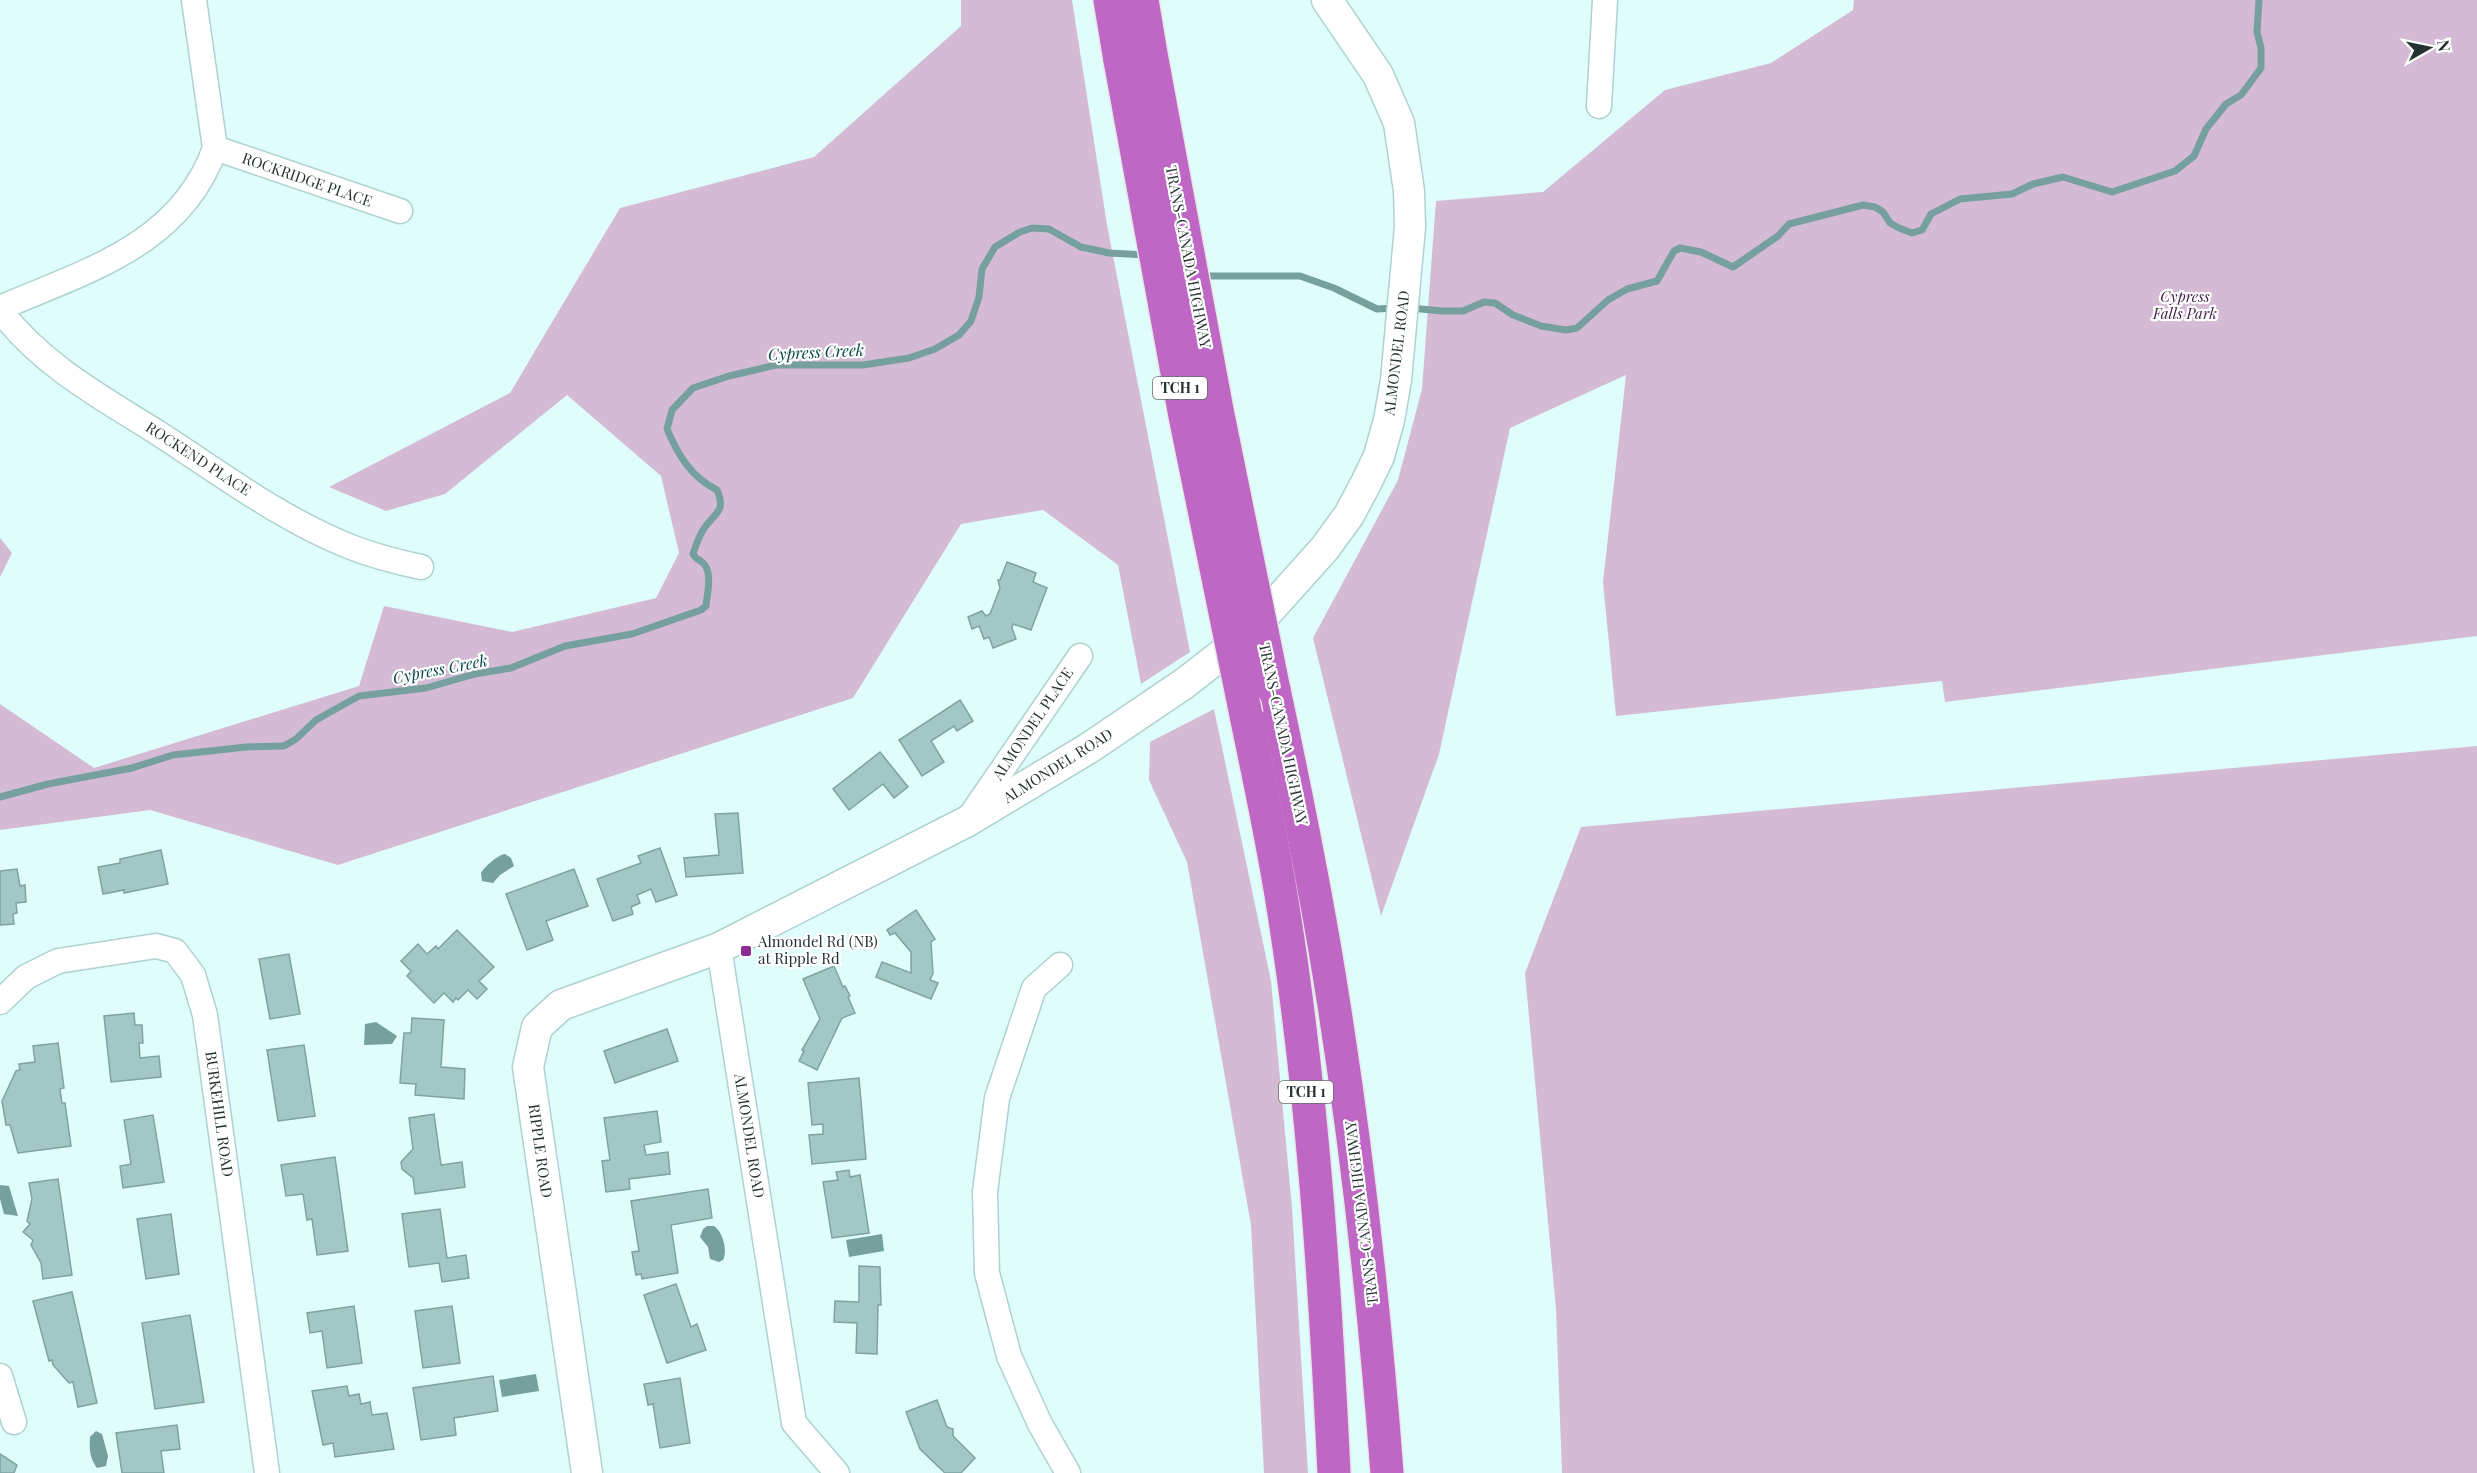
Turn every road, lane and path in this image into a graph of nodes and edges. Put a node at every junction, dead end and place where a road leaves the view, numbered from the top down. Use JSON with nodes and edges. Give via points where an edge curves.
{"nodes":[{"id":1,"x":194,"y":0,"type":"edge"},
{"id":2,"x":1110,"y":0,"type":"edge"},
{"id":3,"x":1142,"y":0,"type":"edge"},
{"id":4,"x":1328,"y":0,"type":"edge"},
{"id":5,"x":1605,"y":0,"type":"edge"},
{"id":6,"x":1599,"y":106,"type":"dead end"},
{"id":7,"x":215,"y":148,"type":"junction"},
{"id":8,"x":400,"y":211,"type":"dead end"},
{"id":9,"x":0,"y":309,"type":"edge"},
{"id":10,"x":421,"y":567,"type":"dead end"},
{"id":11,"x":1080,"y":656,"type":"dead end"},
{"id":12,"x":966,"y":822,"type":"junction"},
{"id":13,"x":718,"y":948,"type":"junction"},
{"id":14,"x":1060,"y":965,"type":"dead end"},
{"id":15,"x":0,"y":1002,"type":"edge"},
{"id":16,"x":0,"y":1376,"type":"edge"},
{"id":17,"x":14,"y":1422,"type":"dead end"},
{"id":18,"x":267,"y":1473,"type":"edge"},
{"id":19,"x":587,"y":1473,"type":"edge"},
{"id":20,"x":837,"y":1473,"type":"edge"},
{"id":21,"x":1068,"y":1473,"type":"edge"},
{"id":22,"x":1334,"y":1473,"type":"edge"},
{"id":23,"x":1387,"y":1473,"type":"edge"}],
"edges":[{"from":1,"to":7,"type":"street"},
{"from":2,"to":22,"type":"highway","number":"TCH 1","bridge":true,"via":[[1181,394],[1283,907],[1296,1001],[1323,1285]]},
{"from":3,"to":23,"type":"highway","name":"TRANS-CANADA HIGHWAY","number":"TCH 1","bridge":true,"via":[[1212,388],[1317,901],[1347,1088],[1371,1281]]},
{"from":4,"to":12,"type":"street","name":"ALMONDEL ROAD","via":[[1378,75],[1399,123],[1405,155],[1410,227],[1398,368],[1379,456],[1348,515],[1325,548],[1265,615],[1226,651],[1138,716]]},
{"from":5,"to":6,"type":"street"},
{"from":7,"to":8,"type":"street","name":"ROCKRIDGE PLACE"},
{"from":7,"to":9,"type":"street","via":[[197,189],[157,231],[128,252]]},
{"from":9,"to":10,"type":"street","name":"ROCKEND PLACE","via":[[27,342],[69,377],[284,514],[349,546]]},
{"from":11,"to":12,"type":"street","name":"ALMONDEL PLACE"},
{"from":12,"to":13,"type":"street","name":"ALMONDEL ROAD"},
{"from":13,"to":19,"type":"street","name":"RIPPLE ROAD","via":[[561,1005],[537,1027],[528,1067]]},
{"from":13,"to":20,"type":"street","name":"ALMONDEL ROAD","via":[[794,1423]]},
{"from":14,"to":21,"type":"street","via":[[1034,988],[997,1098],[985,1192],[987,1273],[1008,1356]]},
{"from":15,"to":18,"type":"street","name":"BURKEHILL ROAD","via":[[26,977],[58,961],[156,946],[175,951],[193,975],[205,1015]]},
{"from":16,"to":17,"type":"street"}]}
